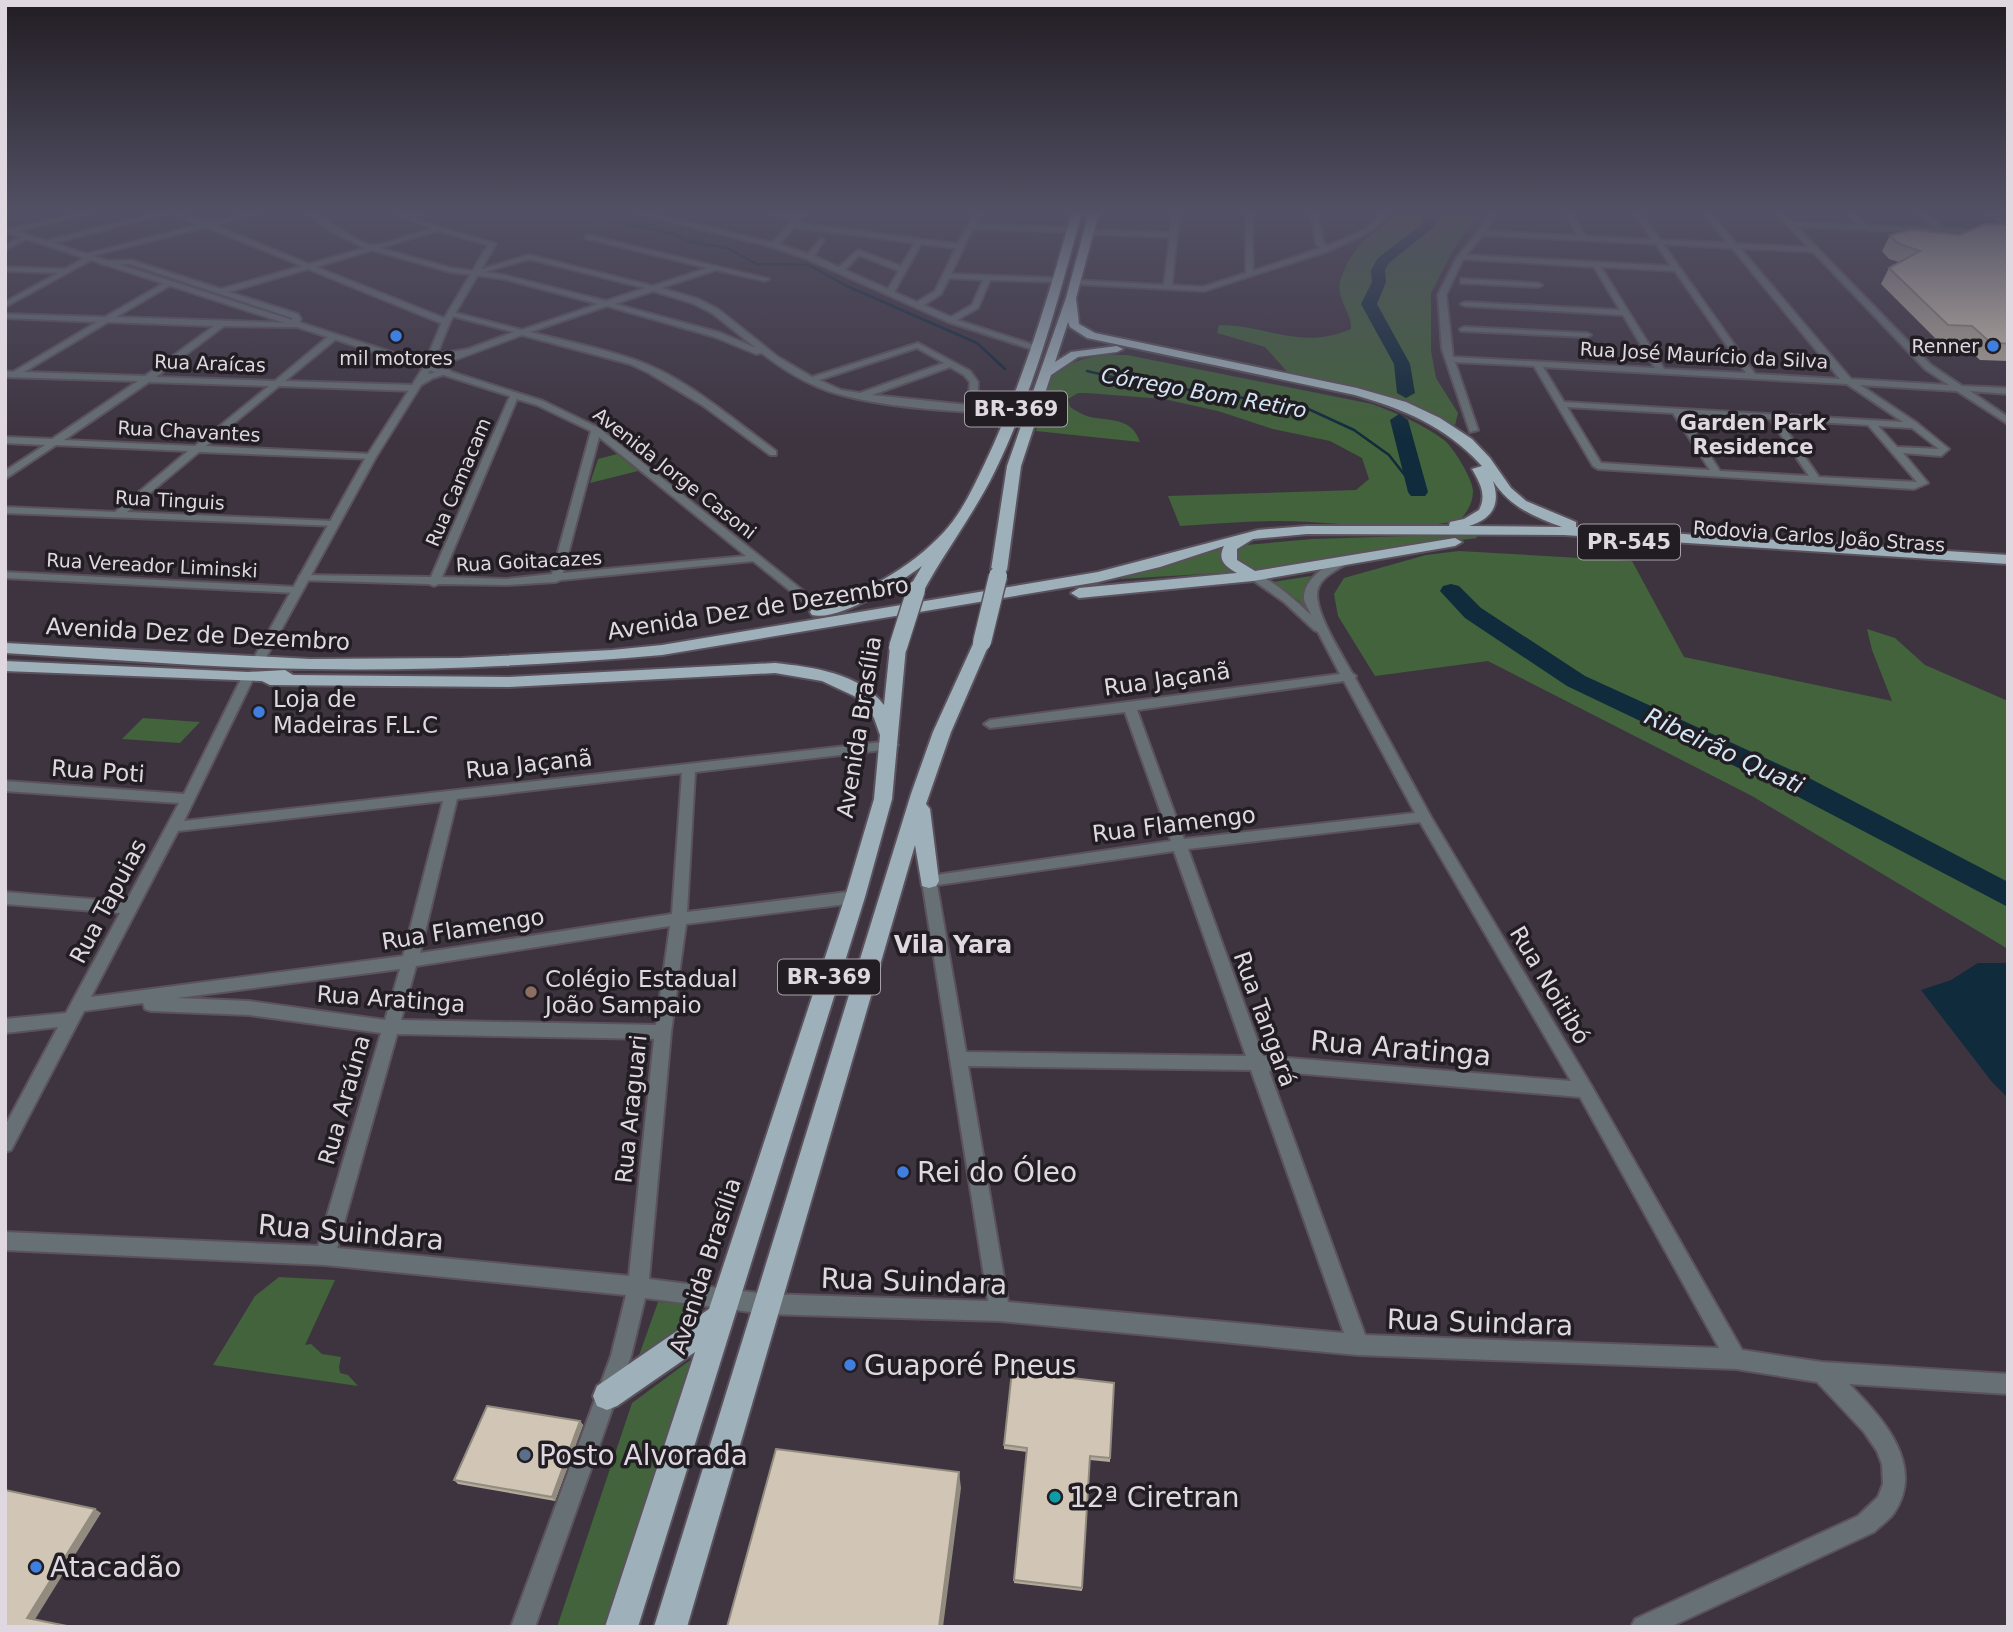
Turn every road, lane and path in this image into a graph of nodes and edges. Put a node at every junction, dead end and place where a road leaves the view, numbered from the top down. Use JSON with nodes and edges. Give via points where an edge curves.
{"nodes":[{"id":1,"x":36,"y":288,"type":"edge"},
{"id":2,"x":159,"y":288,"type":"edge"},
{"id":3,"x":180,"y":288,"type":"edge"},
{"id":4,"x":212,"y":288,"type":"edge"},
{"id":5,"x":231,"y":288,"type":"edge"},
{"id":6,"x":361,"y":288,"type":"edge"},
{"id":7,"x":467,"y":288,"type":"edge"},
{"id":8,"x":543,"y":288,"type":"edge"},
{"id":9,"x":653,"y":288,"type":"joint"},
{"id":10,"x":880,"y":288,"type":"edge"},
{"id":11,"x":893,"y":288,"type":"edge"},
{"id":12,"x":939,"y":288,"type":"edge"},
{"id":13,"x":983,"y":288,"type":"edge"},
{"id":14,"x":1055,"y":288,"type":"edge"},
{"id":15,"x":1073,"y":288,"type":"edge"},
{"id":16,"x":1189,"y":288,"type":"edge"},
{"id":17,"x":1206,"y":288,"type":"edge"},
{"id":18,"x":1445,"y":288,"type":"edge"},
{"id":19,"x":1539,"y":288,"type":"edge"},
{"id":20,"x":1610,"y":288,"type":"edge"},
{"id":21,"x":1691,"y":288,"type":"edge"},
{"id":22,"x":1770,"y":288,"type":"edge"},
{"id":23,"x":1853,"y":288,"type":"edge"},
{"id":24,"x":221,"y":291,"type":"junction"},
{"id":25,"x":890,"y":293,"type":"junction"},
{"id":26,"x":205,"y":296,"type":"junction"},
{"id":27,"x":1071,"y":298,"type":"junction"},
{"id":28,"x":606,"y":304,"type":"junction"},
{"id":29,"x":1465,"y":304,"type":"dead end"},
{"id":30,"x":5,"y":305,"type":"edge"},
{"id":31,"x":918,"y":305,"type":"junction"},
{"id":32,"x":451,"y":313,"type":"junction"},
{"id":33,"x":1625,"y":313,"type":"junction"},
{"id":34,"x":5,"y":316,"type":"edge"},
{"id":35,"x":105,"y":320,"type":"junction"},
{"id":36,"x":951,"y":320,"type":"junction"},
{"id":37,"x":1555,"y":321,"type":"junction"},
{"id":38,"x":446,"y":322,"type":"junction"},
{"id":39,"x":221,"y":324,"type":"junction"},
{"id":40,"x":293,"y":325,"type":"junction"},
{"id":41,"x":1464,"y":329,"type":"dead end"},
{"id":42,"x":525,"y":331,"type":"junction"},
{"id":43,"x":1587,"y":335,"type":"dead end"},
{"id":44,"x":333,"y":337,"type":"junction"},
{"id":45,"x":1037,"y":349,"type":"junction"},
{"id":46,"x":469,"y":351,"type":"junction"},
{"id":47,"x":775,"y":359,"type":"junction"},
{"id":48,"x":1449,"y":359,"type":"junction"},
{"id":49,"x":443,"y":361,"type":"junction"},
{"id":50,"x":430,"y":363,"type":"junction"},
{"id":51,"x":950,"y":364,"type":"junction"},
{"id":52,"x":1536,"y":364,"type":"junction"},
{"id":53,"x":1661,"y":371,"type":"junction"},
{"id":54,"x":448,"y":372,"type":"junction"},
{"id":55,"x":10,"y":374,"type":"edge"},
{"id":56,"x":1044,"y":374,"type":"junction"},
{"id":57,"x":1751,"y":375,"type":"junction"},
{"id":58,"x":147,"y":379,"type":"junction"},
{"id":59,"x":5,"y":380,"type":"edge"},
{"id":60,"x":811,"y":380,"type":"junction"},
{"id":61,"x":1846,"y":380,"type":"junction"},
{"id":62,"x":277,"y":383,"type":"junction"},
{"id":63,"x":416,"y":386,"type":"junction"},
{"id":64,"x":1957,"y":387,"type":"junction"},
{"id":65,"x":2008,"y":390,"type":"edge"},
{"id":66,"x":515,"y":394,"type":"junction"},
{"id":67,"x":858,"y":396,"type":"junction"},
{"id":68,"x":540,"y":403,"type":"junction"},
{"id":69,"x":1560,"y":404,"type":"junction"},
{"id":70,"x":972,"y":407,"type":"junction"},
{"id":71,"x":1015,"y":412,"type":"junction"},
{"id":72,"x":1677,"y":412,"type":"junction"},
{"id":73,"x":507,"y":414,"type":"junction"},
{"id":74,"x":1773,"y":417,"type":"junction"},
{"id":75,"x":2008,"y":421,"type":"edge"},
{"id":76,"x":1871,"y":423,"type":"junction"},
{"id":77,"x":1914,"y":425,"type":"junction"},
{"id":78,"x":596,"y":430,"type":"junction"},
{"id":79,"x":1473,"y":430,"type":"dead end"},
{"id":80,"x":5,"y":440,"type":"edge"},
{"id":81,"x":52,"y":443,"type":"junction"},
{"id":82,"x":197,"y":449,"type":"junction"},
{"id":83,"x":1894,"y":450,"type":"junction"},
{"id":84,"x":773,"y":453,"type":"dead end"},
{"id":85,"x":371,"y":457,"type":"junction"},
{"id":86,"x":1717,"y":474,"type":"junction"},
{"id":87,"x":5,"y":476,"type":"edge"},
{"id":88,"x":1816,"y":480,"type":"junction"},
{"id":89,"x":5,"y":510,"type":"edge"},
{"id":90,"x":117,"y":515,"type":"junction"},
{"id":91,"x":333,"y":524,"type":"junction"},
{"id":92,"x":1402,"y":531,"type":"junction"},
{"id":93,"x":1616,"y":533,"type":"junction"},
{"id":94,"x":1258,"y":534,"type":"junction"},
{"id":95,"x":946,"y":538,"type":"junction"},
{"id":96,"x":755,"y":558,"type":"junction"},
{"id":97,"x":1346,"y":560,"type":"junction"},
{"id":98,"x":2008,"y":560,"type":"edge"},
{"id":99,"x":2008,"y":568,"type":"edge"},
{"id":100,"x":5,"y":575,"type":"edge"},
{"id":101,"x":1253,"y":576,"type":"junction"},
{"id":102,"x":303,"y":579,"type":"junction"},
{"id":103,"x":556,"y":579,"type":"junction"},
{"id":104,"x":433,"y":583,"type":"junction"},
{"id":105,"x":296,"y":590,"type":"junction"},
{"id":106,"x":822,"y":611,"type":"junction"},
{"id":107,"x":1325,"y":634,"type":"junction"},
{"id":108,"x":5,"y":648,"type":"edge"},
{"id":109,"x":5,"y":666,"type":"edge"},
{"id":110,"x":255,"y":668,"type":"junction"},
{"id":111,"x":1350,"y":677,"type":"junction"},
{"id":112,"x":1130,"y":707,"type":"junction"},
{"id":113,"x":990,"y":724,"type":"dead end"},
{"id":114,"x":891,"y":745,"type":"junction"},
{"id":115,"x":689,"y":768,"type":"junction"},
{"id":116,"x":5,"y":786,"type":"edge"},
{"id":117,"x":920,"y":794,"type":"junction"},
{"id":118,"x":451,"y":795,"type":"junction"},
{"id":119,"x":188,"y":799,"type":"junction"},
{"id":120,"x":1424,"y":817,"type":"junction"},
{"id":121,"x":173,"y":827,"type":"junction"},
{"id":122,"x":1179,"y":845,"type":"junction"},
{"id":123,"x":929,"y":881,"type":"junction"},
{"id":124,"x":855,"y":897,"type":"junction"},
{"id":125,"x":5,"y":898,"type":"edge"},
{"id":126,"x":130,"y":908,"type":"junction"},
{"id":127,"x":679,"y":919,"type":"junction"},
{"id":128,"x":410,"y":961,"type":"junction"},
{"id":129,"x":262,"y":981,"type":"junction"},
{"id":130,"x":116,"y":1002,"type":"junction"},
{"id":131,"x":249,"y":1008,"type":"junction"},
{"id":132,"x":75,"y":1012,"type":"junction"},
{"id":133,"x":5,"y":1026,"type":"edge"},
{"id":134,"x":390,"y":1027,"type":"junction"},
{"id":135,"x":663,"y":1032,"type":"junction"},
{"id":136,"x":960,"y":1059,"type":"junction"},
{"id":137,"x":1256,"y":1063,"type":"junction"},
{"id":138,"x":1585,"y":1090,"type":"junction"},
{"id":139,"x":5,"y":1144,"type":"edge"},
{"id":140,"x":5,"y":1241,"type":"edge"},
{"id":141,"x":325,"y":1256,"type":"junction"},
{"id":142,"x":638,"y":1287,"type":"junction"},
{"id":143,"x":766,"y":1304,"type":"junction"},
{"id":144,"x":722,"y":1310,"type":"junction"},
{"id":145,"x":1000,"y":1311,"type":"junction"},
{"id":146,"x":1358,"y":1345,"type":"junction"},
{"id":147,"x":1736,"y":1359,"type":"junction"},
{"id":148,"x":1822,"y":1372,"type":"junction"},
{"id":149,"x":2008,"y":1384,"type":"edge"},
{"id":150,"x":607,"y":1396,"type":"junction"},
{"id":151,"x":523,"y":1627,"type":"edge"},
{"id":152,"x":621,"y":1627,"type":"edge"},
{"id":153,"x":670,"y":1627,"type":"edge"},
{"id":154,"x":1643,"y":1627,"type":"edge"}],
"edges":[{"from":1,"to":30,"type":"street"},
{"from":2,"to":35,"type":"street"},
{"from":3,"to":26,"type":"street"},
{"from":4,"to":24,"type":"street"},
{"from":5,"to":24,"type":"street"},
{"from":6,"to":38,"type":"street"},
{"from":7,"to":32,"type":"street","name":"Rua Tapuias"},
{"from":8,"to":28,"type":"street"},
{"from":9,"to":28,"type":"street"},
{"from":9,"to":47,"type":"street","via":[[715,311]]},
{"from":10,"to":25,"type":"street"},
{"from":11,"to":25,"type":"street"},
{"from":12,"to":31,"type":"street"},
{"from":13,"to":36,"type":"street","via":[[975,306]]},
{"from":14,"to":45,"type":"highway","name":"Avenida Brasília","number":"BR-369"},
{"from":15,"to":27,"type":"highway","number":"BR-369"},
{"from":16,"to":17,"type":"street"},
{"from":18,"to":48,"type":"street","via":[[1441,307]]},
{"from":19,"to":37,"type":"street"},
{"from":20,"to":33,"type":"street"},
{"from":21,"to":57,"type":"street"},
{"from":22,"to":61,"type":"street"},
{"from":23,"to":64,"type":"street","via":[[1928,367]]},
{"from":24,"to":26,"type":"street"},
{"from":24,"to":40,"type":"street","via":[[295,316]]},
{"from":25,"to":31,"type":"street"},
{"from":26,"to":40,"type":"street"},
{"from":27,"to":56,"type":"highway","number":"BR-369"},
{"from":27,"to":93,"type":"highway","via":[[1074,325],[1091,336],[1357,391],[1414,410],[1467,442],[1521,504],[1557,521]]},
{"from":28,"to":42,"type":"street"},
{"from":28,"to":47,"type":"street","via":[[718,335]]},
{"from":29,"to":37,"type":"street"},
{"from":31,"to":36,"type":"street"},
{"from":32,"to":38,"type":"street","name":"Rua Tapuias"},
{"from":32,"to":42,"type":"street"},
{"from":33,"to":37,"type":"street"},
{"from":33,"to":53,"type":"street"},
{"from":34,"to":35,"type":"street"},
{"from":35,"to":39,"type":"street"},
{"from":35,"to":55,"type":"street"},
{"from":36,"to":45,"type":"street"},
{"from":37,"to":41,"type":"street"},
{"from":37,"to":43,"type":"street"},
{"from":38,"to":50,"type":"street","name":"Rua Tapuias"},
{"from":39,"to":40,"type":"street"},
{"from":39,"to":58,"type":"street"},
{"from":40,"to":44,"type":"street"},
{"from":42,"to":46,"type":"street"},
{"from":42,"to":84,"type":"street","via":[[660,373]]},
{"from":44,"to":50,"type":"street","via":[[405,360]]},
{"from":44,"to":62,"type":"street"},
{"from":45,"to":71,"type":"highway","name":"Avenida Brasília","number":"BR-369"},
{"from":46,"to":49,"type":"street"},
{"from":46,"to":50,"type":"street"},
{"from":47,"to":60,"type":"street"},
{"from":48,"to":52,"type":"street","name":"Rua José Maurício da Silva"},
{"from":48,"to":79,"type":"street"},
{"from":49,"to":50,"type":"street"},
{"from":49,"to":54,"type":"street"},
{"from":50,"to":54,"type":"street","name":"Avenida Jorge Casoni"},
{"from":50,"to":63,"type":"street","name":"Rua Tapuias"},
{"from":51,"to":60,"type":"street","via":[[918,345]]},
{"from":51,"to":67,"type":"street"},
{"from":51,"to":70,"type":"street","via":[[975,382]]},
{"from":52,"to":53,"type":"street","name":"Rua José Maurício da Silva"},
{"from":52,"to":69,"type":"street"},
{"from":53,"to":57,"type":"street","name":"Rua José Maurício da Silva"},
{"from":54,"to":63,"type":"street","via":[[430,376]]},
{"from":54,"to":66,"type":"street","name":"Avenida Jorge Casoni"},
{"from":55,"to":58,"type":"street","name":"Rua Araícas"},
{"from":55,"to":59,"type":"street"},
{"from":56,"to":92,"type":"highway","via":[[1087,351],[1137,351],[1354,394],[1415,416],[1464,449],[1487,481],[1491,503],[1482,516],[1470,522]]},
{"from":56,"to":117,"type":"highway","number":"BR-369","bridge":true,"via":[[1014,466],[999,570],[982,642]]},
{"from":57,"to":61,"type":"street","name":"Rua José Maurício da Silva"},
{"from":58,"to":62,"type":"street","name":"Rua Araícas"},
{"from":58,"to":81,"type":"street"},
{"from":60,"to":67,"type":"street"},
{"from":61,"to":64,"type":"street","name":"Rua José Maurício da Silva"},
{"from":61,"to":77,"type":"street"},
{"from":62,"to":63,"type":"street","name":"Rua Araícas"},
{"from":62,"to":82,"type":"street"},
{"from":63,"to":85,"type":"street","name":"Rua Tapuias"},
{"from":64,"to":65,"type":"street","name":"Rua José Maurício da Silva"},
{"from":64,"to":75,"type":"street"},
{"from":66,"to":68,"type":"street","name":"Avenida Jorge Casoni"},
{"from":66,"to":73,"type":"street","name":"Rua Camacam"},
{"from":67,"to":70,"type":"street"},
{"from":68,"to":73,"type":"street"},
{"from":68,"to":78,"type":"street","name":"Avenida Jorge Casoni"},
{"from":69,"to":72,"type":"street"},
{"from":69,"to":86,"type":"street","via":[[1598,466]]},
{"from":70,"to":71,"type":"street"},
{"from":71,"to":95,"type":"highway","name":"Avenida Brasília","number":"BR-369","via":[[987,473]]},
{"from":72,"to":74,"type":"street"},
{"from":72,"to":86,"type":"street"},
{"from":73,"to":104,"type":"street","name":"Rua Camacam"},
{"from":74,"to":76,"type":"street"},
{"from":74,"to":88,"type":"street"},
{"from":76,"to":77,"type":"street"},
{"from":76,"to":83,"type":"street"},
{"from":77,"to":83,"type":"street","via":[[1944,449],[1941,453]]},
{"from":78,"to":96,"type":"street","name":"Avenida Jorge Casoni"},
{"from":78,"to":103,"type":"street"},
{"from":80,"to":81,"type":"street","name":"Rua Chavantes"},
{"from":81,"to":82,"type":"street","name":"Rua Chavantes"},
{"from":81,"to":87,"type":"street"},
{"from":82,"to":85,"type":"street","name":"Rua Chavantes"},
{"from":82,"to":90,"type":"street"},
{"from":83,"to":88,"type":"street","via":[[1923,483]]},
{"from":85,"to":91,"type":"street","name":"Rua Tapuias"},
{"from":86,"to":88,"type":"street"},
{"from":89,"to":90,"type":"street","name":"Rua Tinguis"},
{"from":90,"to":91,"type":"street","name":"Rua Tinguis"},
{"from":91,"to":102,"type":"street","name":"Rua Tapuias"},
{"from":92,"to":93,"type":"highway","name":"Rodovia Carlos João Strass","number":"PR-545"},
{"from":92,"to":94,"type":"highway","name":"Rodovia Carlos João Strass","number":"PR-545"},
{"from":93,"to":98,"type":"highway","name":"Rodovia Carlos João Strass","number":"PR-545"},
{"from":94,"to":101,"type":"highway","via":[[1237,542],[1227,554],[1230,562]]},
{"from":94,"to":110,"type":"highway","name":"Avenida Dez de Dezembro","via":[[1098,577],[662,650],[474,663]]},
{"from":95,"to":106,"type":"highway","via":[[876,591]]},
{"from":95,"to":114,"type":"highway","name":"Avenida Brasília","number":"BR-369","bridge":true,"via":[[916,590],[898,648]]},
{"from":96,"to":103,"type":"street","name":"Rua Goitacazes"},
{"from":96,"to":106,"type":"street","name":"Avenida Jorge Casoni"},
{"from":97,"to":99,"type":"highway","name":"Rodovia Carlos João Strass","number":"PR-545","via":[[1451,542],[1544,538]]},
{"from":97,"to":101,"type":"highway","name":"Rodovia Carlos João Strass","number":"PR-545"},
{"from":97,"to":107,"type":"street","name":"Rua Noitibó","via":[[1312,587],[1310,600]]},
{"from":100,"to":105,"type":"street","name":"Rua Vereador Liminski"},
{"from":101,"to":107,"type":"street","name":"Rua Noitibó"},
{"from":101,"to":110,"type":"highway","name":"Avenida Dez de Dezembro","via":[[1106,589],[822,630],[661,659],[473,672]]},
{"from":102,"to":104,"type":"street","name":"Rua Goitacazes"},
{"from":102,"to":105,"type":"street","name":"Rua Tapuias"},
{"from":103,"to":104,"type":"street","name":"Rua Goitacazes"},
{"from":105,"to":110,"type":"street","name":"Rua Tapuias"},
{"from":106,"to":110,"type":"highway","via":[[620,648],[288,657]]},
{"from":107,"to":111,"type":"street","name":"Rua Noitibó"},
{"from":108,"to":110,"type":"highway","name":"Avenida Dez de Dezembro"},
{"from":109,"to":110,"type":"highway","name":"Avenida Dez de Dezembro"},
{"from":110,"to":114,"type":"highway","via":[[281,682],[482,682],[805,670],[870,700],[885,718]]},
{"from":110,"to":119,"type":"street","name":"Rua Tapuias"},
{"from":111,"to":112,"type":"street","name":"Rua Jaçanã"},
{"from":111,"to":120,"type":"street","name":"Rua Noitibó"},
{"from":112,"to":113,"type":"street","name":"Rua Jaçanã"},
{"from":112,"to":122,"type":"street","name":"Rua Tangará"},
{"from":114,"to":115,"type":"street","name":"Rua Jaçanã"},
{"from":114,"to":124,"type":"highway","name":"Avenida Brasília","number":"BR-369","via":[[883,799]]},
{"from":115,"to":118,"type":"street","name":"Rua Jaçanã"},
{"from":115,"to":127,"type":"street","name":"Rua Araguari"},
{"from":116,"to":119,"type":"street","name":"Rua Poti"},
{"from":117,"to":123,"type":"highway"},
{"from":117,"to":143,"type":"highway","number":"BR-369"},
{"from":118,"to":121,"type":"street","name":"Rua Jaçanã"},
{"from":118,"to":128,"type":"street","name":"Rua Araúna"},
{"from":119,"to":121,"type":"street","name":"Rua Tapuias"},
{"from":120,"to":122,"type":"street","name":"Rua Flamengo"},
{"from":120,"to":138,"type":"street","name":"Rua Noitibó"},
{"from":121,"to":126,"type":"street","name":"Rua Tapuias"},
{"from":122,"to":123,"type":"street","name":"Rua Flamengo"},
{"from":122,"to":137,"type":"street","name":"Rua Tangará"},
{"from":123,"to":136,"type":"street"},
{"from":124,"to":127,"type":"street","name":"Rua Flamengo"},
{"from":124,"to":144,"type":"highway","name":"Avenida Brasília","number":"BR-369"},
{"from":125,"to":126,"type":"street"},
{"from":126,"to":132,"type":"street","name":"Rua Tapuias"},
{"from":127,"to":128,"type":"street","name":"Rua Flamengo"},
{"from":127,"to":135,"type":"street","name":"Rua Araguari"},
{"from":128,"to":129,"type":"street","name":"Rua Flamengo"},
{"from":128,"to":134,"type":"street","name":"Rua Araúna"},
{"from":129,"to":130,"type":"street","name":"Rua Flamengo"},
{"from":129,"to":131,"type":"street","via":[[247,998]]},
{"from":130,"to":131,"type":"street","name":"Rua Aratinga"},
{"from":130,"to":132,"type":"street","name":"Rua Flamengo"},
{"from":131,"to":134,"type":"street","name":"Rua Aratinga"},
{"from":132,"to":133,"type":"street","name":"Rua Flamengo"},
{"from":132,"to":139,"type":"street","name":"Rua Tapuias"},
{"from":134,"to":135,"type":"street","name":"Rua Aratinga"},
{"from":134,"to":141,"type":"street","name":"Rua Araúna"},
{"from":135,"to":142,"type":"street","name":"Rua Araguari"},
{"from":136,"to":137,"type":"street","name":"Rua Aratinga"},
{"from":136,"to":145,"type":"street"},
{"from":137,"to":138,"type":"street","name":"Rua Aratinga"},
{"from":137,"to":146,"type":"street","name":"Rua Tangará"},
{"from":138,"to":147,"type":"street","name":"Rua Noitibó"},
{"from":140,"to":141,"type":"street","name":"Rua Suindara"},
{"from":141,"to":142,"type":"street","name":"Rua Suindara"},
{"from":142,"to":144,"type":"street","name":"Rua Suindara"},
{"from":142,"to":150,"type":"street","name":"Rua Araguari"},
{"from":143,"to":144,"type":"street","name":"Rua Suindara"},
{"from":143,"to":145,"type":"street","name":"Rua Suindara"},
{"from":143,"to":153,"type":"highway","number":"BR-369"},
{"from":144,"to":150,"type":"highway"},
{"from":144,"to":152,"type":"highway","name":"Avenida Brasília","number":"BR-369"},
{"from":145,"to":146,"type":"street","name":"Rua Suindara"},
{"from":146,"to":147,"type":"street","name":"Rua Suindara"},
{"from":147,"to":148,"type":"street","name":"Rua Suindara"},
{"from":148,"to":149,"type":"street","name":"Rua Suindara"},
{"from":148,"to":154,"type":"street","via":[[1870,1420],[1887,1447],[1896,1468],[1892,1496],[1866,1524]]},
{"from":150,"to":151,"type":"street","name":"Rua Araguari"}]}
